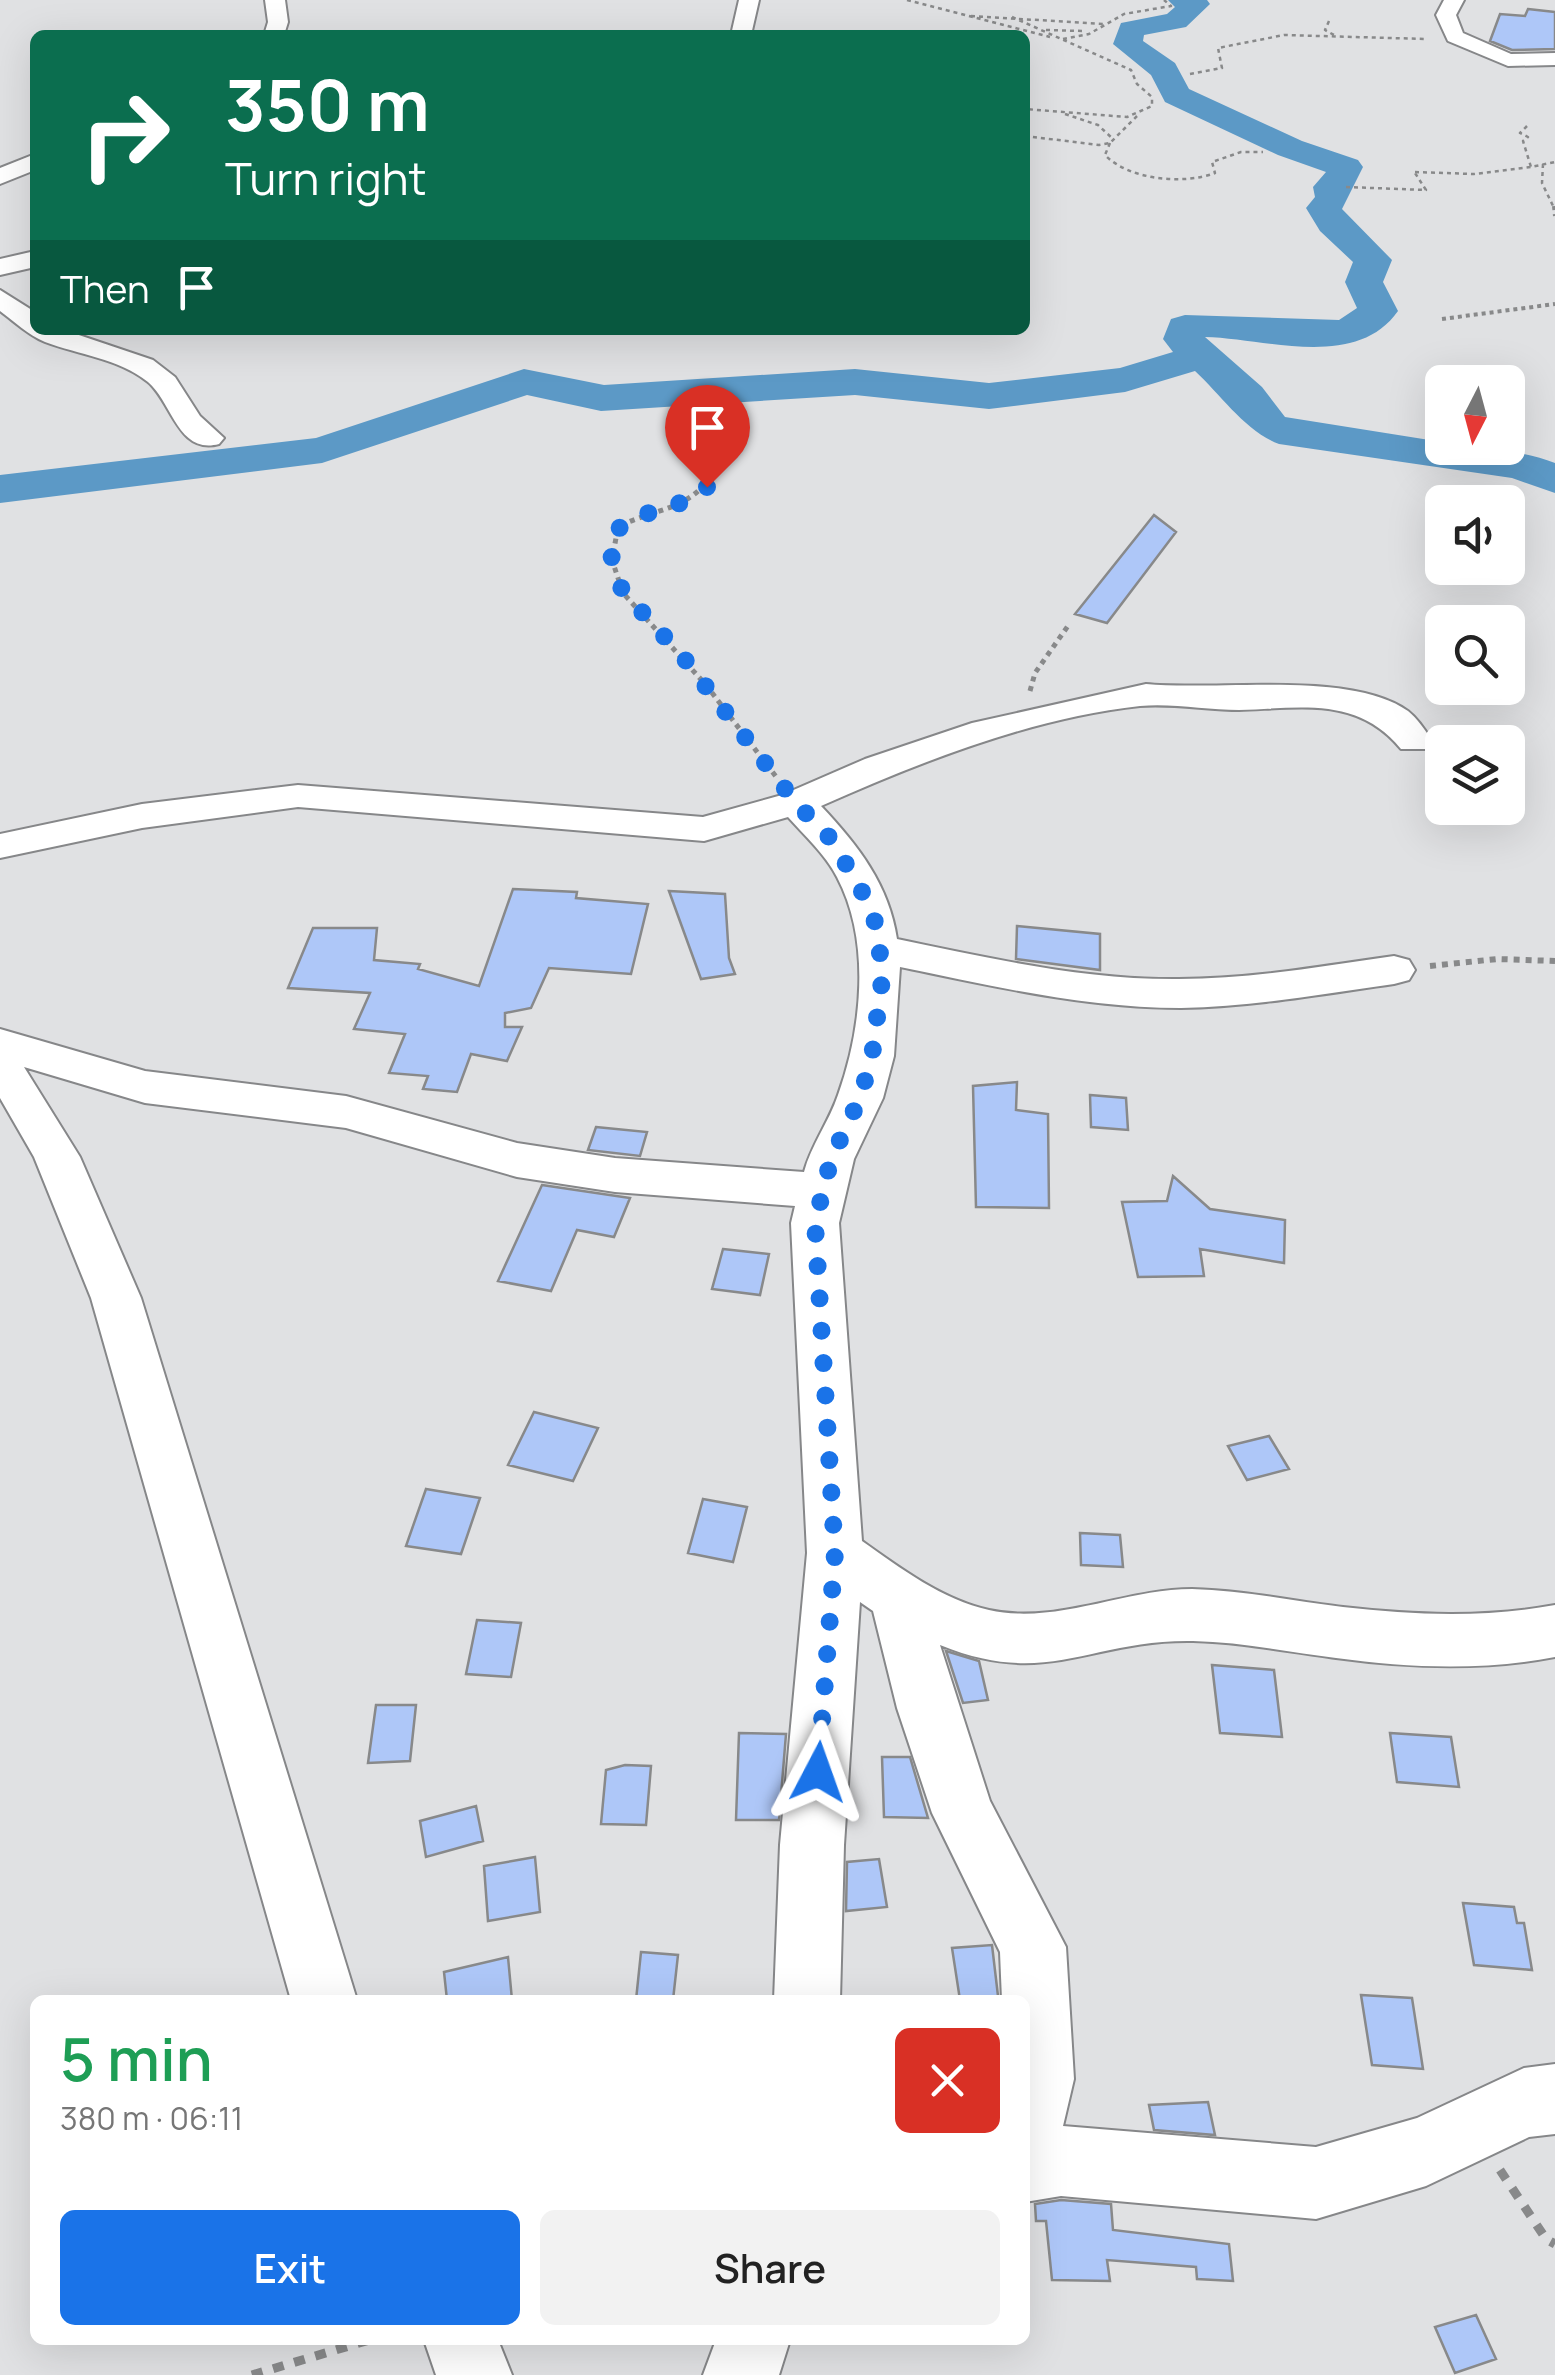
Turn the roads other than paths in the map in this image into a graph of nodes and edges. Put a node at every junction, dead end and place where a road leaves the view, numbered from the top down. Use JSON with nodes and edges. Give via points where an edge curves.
{"nodes":[{"id":1,"x":275,"y":0,"type":"edge"},
{"id":2,"x":749,"y":0,"type":"edge"},
{"id":3,"x":1454,"y":0,"type":"edge"},
{"id":4,"x":276,"y":30,"type":"edge"},
{"id":5,"x":742,"y":30,"type":"edge"},
{"id":6,"x":1555,"y":59,"type":"edge"},
{"id":7,"x":30,"y":163,"type":"edge"},
{"id":8,"x":0,"y":177,"type":"edge"},
{"id":9,"x":30,"y":260,"type":"edge"},
{"id":10,"x":0,"y":267,"type":"edge"},
{"id":11,"x":0,"y":298,"type":"edge"},
{"id":12,"x":30,"y":321,"type":"edge"},
{"id":13,"x":51,"y":335,"type":"edge"},
{"id":14,"x":209,"y":438,"type":"dead end"},
{"id":15,"x":1414,"y":741,"type":"dead end"},
{"id":16,"x":796,"y":803,"type":"junction"},
{"id":17,"x":0,"y":846,"type":"edge"},
{"id":18,"x":879,"y":949,"type":"junction"},
{"id":19,"x":1394,"y":970,"type":"road end"},
{"id":20,"x":0,"y":1044,"type":"edge"},
{"id":21,"x":0,"y":1069,"type":"edge"},
{"id":22,"x":820,"y":1190,"type":"junction"},
{"id":23,"x":835,"y":1553,"type":"junction"},
{"id":24,"x":899,"y":1600,"type":"junction"},
{"id":25,"x":1555,"y":1632,"type":"edge"},
{"id":26,"x":323,"y":1995,"type":"edge"},
{"id":27,"x":806,"y":1995,"type":"edge"},
{"id":28,"x":1555,"y":2099,"type":"edge"},
{"id":29,"x":1030,"y":2117,"type":"edge"},
{"id":30,"x":1030,"y":2165,"type":"edge"},
{"id":31,"x":463,"y":2345,"type":"edge"},
{"id":32,"x":751,"y":2345,"type":"edge"},
{"id":33,"x":474,"y":2375,"type":"edge"},
{"id":34,"x":741,"y":2375,"type":"edge"}],
"edges":[{"from":1,"to":4,"type":"street"},
{"from":2,"to":5,"type":"street"},
{"from":3,"to":6,"type":"street","via":[[1446,15],[1449,29],[1467,43],[1508,60]]},
{"from":7,"to":8,"type":"street"},
{"from":9,"to":10,"type":"street"},
{"from":11,"to":12,"type":"street"},
{"from":13,"to":14,"type":"street","via":[[146,368],[172,391],[186,424]]},
{"from":15,"to":16,"type":"street","via":[[1396,719],[1322,697],[1146,696],[985,731],[878,766]]},
{"from":16,"to":17,"type":"street","via":[[704,829],[298,796],[142,816]]},
{"from":16,"to":18,"type":"street","via":[[855,873],[872,909]]},
{"from":18,"to":19,"type":"street","via":[[1152,993],[1279,986]]},
{"from":18,"to":22,"type":"street","via":[[882,980],[872,1056]]},
{"from":20,"to":22,"type":"street","via":[[145,1088],[346,1112],[517,1160],[615,1175]]},
{"from":21,"to":26,"type":"street","via":[[56,1158],[116,1298]]},
{"from":22,"to":23,"type":"street","via":[[816,1286]]},
{"from":23,"to":24,"type":"street"},
{"from":23,"to":27,"type":"street"},
{"from":24,"to":25,"type":"street","via":[[990,1636],[1062,1640],[1139,1618],[1238,1615],[1342,1633],[1466,1641]]},
{"from":24,"to":29,"type":"street","via":[[963,1812],[1032,1947],[1040,2079]]},
{"from":28,"to":30,"type":"street","via":[[1524,2103],[1426,2151],[1316,2182],[1061,2161]]},
{"from":31,"to":33,"type":"street"},
{"from":32,"to":34,"type":"street"}]}
